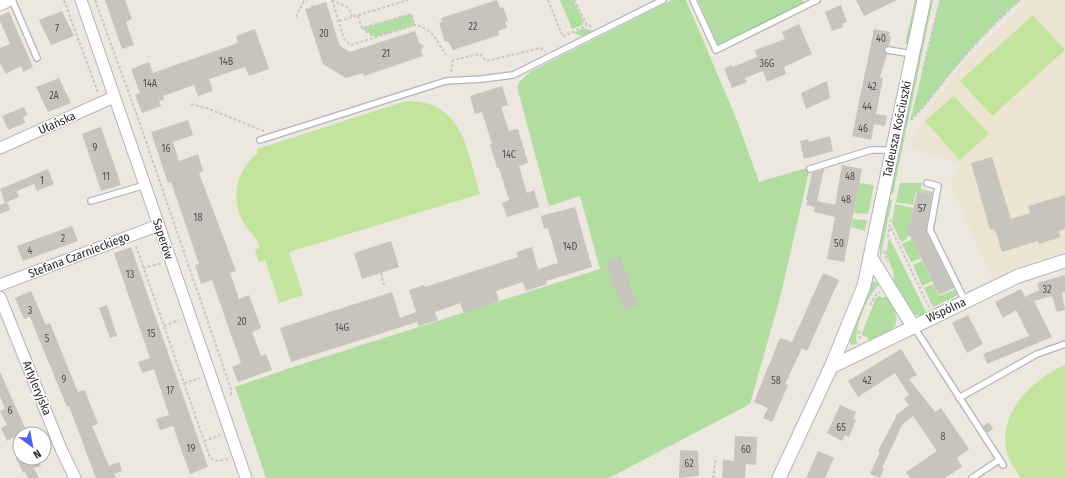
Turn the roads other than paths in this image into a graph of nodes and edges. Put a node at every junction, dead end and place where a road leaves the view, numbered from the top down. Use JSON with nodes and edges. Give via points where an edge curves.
{"nodes":[{"id":1,"x":11,"y":0,"type":"edge"},
{"id":2,"x":82,"y":0,"type":"edge"},
{"id":3,"x":663,"y":0,"type":"edge"},
{"id":4,"x":693,"y":0,"type":"edge"},
{"id":5,"x":817,"y":0,"type":"edge"},
{"id":6,"x":924,"y":0,"type":"edge"},
{"id":7,"x":0,"y":5,"type":"edge"},
{"id":8,"x":888,"y":50,"type":"dead end"},
{"id":9,"x":913,"y":54,"type":"junction"},
{"id":10,"x":38,"y":58,"type":"dead end"},
{"id":11,"x":114,"y":97,"type":"junction"},
{"id":12,"x":260,"y":140,"type":"dead end"},
{"id":13,"x":0,"y":148,"type":"edge"},
{"id":14,"x":892,"y":150,"type":"junction"},
{"id":15,"x":810,"y":169,"type":"dead end"},
{"id":16,"x":927,"y":183,"type":"dead end"},
{"id":17,"x":146,"y":184,"type":"junction"},
{"id":18,"x":91,"y":201,"type":"dead end"},
{"id":19,"x":159,"y":225,"type":"junction"},
{"id":20,"x":871,"y":258,"type":"junction"},
{"id":21,"x":1065,"y":261,"type":"edge"},
{"id":22,"x":0,"y":285,"type":"edge"},
{"id":23,"x":0,"y":297,"type":"edge"},
{"id":24,"x":965,"y":301,"type":"junction"},
{"id":25,"x":913,"y":326,"type":"junction"},
{"id":26,"x":1065,"y":344,"type":"edge"},
{"id":27,"x":831,"y":367,"type":"junction"},
{"id":28,"x":959,"y":398,"type":"junction"},
{"id":29,"x":75,"y":478,"type":"edge"},
{"id":30,"x":246,"y":478,"type":"edge"},
{"id":31,"x":779,"y":478,"type":"edge"},
{"id":32,"x":972,"y":478,"type":"edge"}],
"edges":[{"from":1,"to":7,"type":"street"},
{"from":1,"to":10,"type":"lane"},
{"from":2,"to":11,"type":"street","name":"Saperów"},
{"from":3,"to":12,"type":"lane","via":[[513,75],[446,81]]},
{"from":4,"to":5,"type":"lane","via":[[716,50]]},
{"from":6,"to":9,"type":"street","name":"Tadeusza Kościuszki"},
{"from":8,"to":9,"type":"lane"},
{"from":9,"to":14,"type":"street","name":"Tadeusza Kościuszki"},
{"from":11,"to":13,"type":"street","name":"Ułańska"},
{"from":11,"to":17,"type":"street","name":"Saperów"},
{"from":14,"to":15,"type":"lane","via":[[871,150]]},
{"from":14,"to":20,"type":"street","name":"Tadeusza Kościuszki"},
{"from":16,"to":24,"type":"lane","via":[[938,186],[930,230]]},
{"from":17,"to":18,"type":"lane"},
{"from":17,"to":19,"type":"street","name":"Saperów"},
{"from":19,"to":22,"type":"street","name":"Stefana Czarnieckiego"},
{"from":19,"to":30,"type":"street","name":"Saperów"},
{"from":20,"to":25,"type":"street"},
{"from":20,"to":27,"type":"street","name":"Tadeusza Kościuszki","via":[[864,286]]},
{"from":21,"to":24,"type":"street","name":"Wspólna","via":[[1018,276]]},
{"from":23,"to":29,"type":"street","name":"Artyleryjska"},
{"from":24,"to":25,"type":"street","name":"Wspólna"},
{"from":25,"to":27,"type":"street","name":"Wspólna"},
{"from":25,"to":28,"type":"lane"},
{"from":26,"to":28,"type":"lane","via":[[1037,354]]},
{"from":27,"to":31,"type":"street","name":"Tadeusza Kościuszki"},
{"from":28,"to":32,"type":"lane","via":[[1001,462]]}]}
